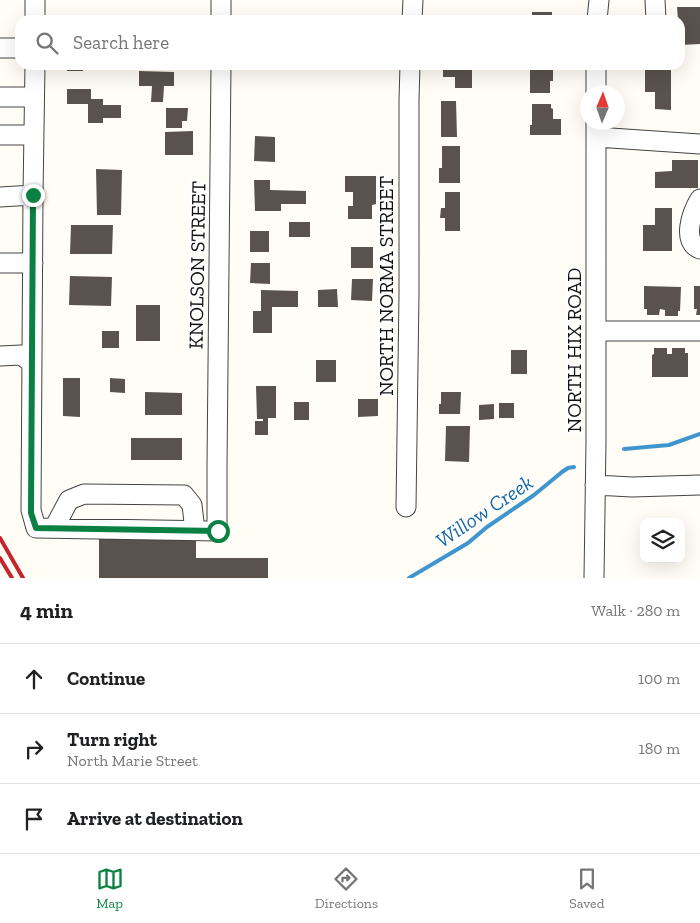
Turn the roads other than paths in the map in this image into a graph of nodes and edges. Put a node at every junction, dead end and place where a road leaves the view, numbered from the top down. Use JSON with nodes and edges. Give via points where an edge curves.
{"nodes":[{"id":1,"x":35,"y":0,"type":"edge"},
{"id":2,"x":221,"y":0,"type":"edge"},
{"id":3,"x":412,"y":0,"type":"edge"},
{"id":4,"x":598,"y":0,"type":"edge"},
{"id":5,"x":655,"y":0,"type":"edge"},
{"id":6,"x":36,"y":15,"type":"edge"},
{"id":7,"x":221,"y":15,"type":"edge"},
{"id":8,"x":412,"y":15,"type":"edge"},
{"id":9,"x":598,"y":15,"type":"edge"},
{"id":10,"x":656,"y":15,"type":"edge"},
{"id":11,"x":0,"y":48,"type":"edge"},
{"id":12,"x":15,"y":48,"type":"edge"},
{"id":13,"x":35,"y":70,"type":"edge"},
{"id":14,"x":221,"y":70,"type":"edge"},
{"id":15,"x":410,"y":70,"type":"edge"},
{"id":16,"x":596,"y":70,"type":"edge"},
{"id":17,"x":596,"y":85,"type":"edge"},
{"id":18,"x":0,"y":97,"type":"edge"},
{"id":19,"x":34,"y":97,"type":"junction"},
{"id":20,"x":596,"y":130,"type":"edge"},
{"id":21,"x":0,"y":135,"type":"edge"},
{"id":22,"x":34,"y":135,"type":"junction"},
{"id":23,"x":700,"y":144,"type":"edge"},
{"id":24,"x":33,"y":195,"type":"junction"},
{"id":25,"x":0,"y":197,"type":"edge"},
{"id":26,"x":700,"y":199,"type":"edge"},
{"id":27,"x":700,"y":249,"type":"edge"},
{"id":28,"x":0,"y":263,"type":"edge"},
{"id":29,"x":32,"y":263,"type":"junction"},
{"id":30,"x":596,"y":331,"type":"junction"},
{"id":31,"x":700,"y":331,"type":"edge"},
{"id":32,"x":0,"y":356,"type":"edge"},
{"id":33,"x":32,"y":363,"type":"junction"},
{"id":34,"x":595,"y":485,"type":"junction"},
{"id":35,"x":700,"y":485,"type":"edge"},
{"id":36,"x":406,"y":507,"type":"dead end"},
{"id":37,"x":54,"y":528,"type":"junction"},
{"id":38,"x":196,"y":531,"type":"junction"},
{"id":39,"x":594,"y":578,"type":"edge"}],
"edges":[{"from":1,"to":6,"type":"street"},
{"from":2,"to":7,"type":"street"},
{"from":3,"to":8,"type":"street"},
{"from":4,"to":9,"type":"street"},
{"from":5,"to":10,"type":"street"},
{"from":11,"to":12,"type":"street"},
{"from":13,"to":19,"type":"street"},
{"from":14,"to":38,"type":"street","name":"KNOLSON STREET","via":[[218,531]]},
{"from":15,"to":36,"type":"street","name":"NORTH NORMA STREET"},
{"from":16,"to":17,"type":"street"},
{"from":18,"to":19,"type":"street"},
{"from":19,"to":22,"type":"street"},
{"from":20,"to":23,"type":"street"},
{"from":20,"to":30,"type":"street","name":"NORTH HIX ROAD"},
{"from":21,"to":22,"type":"street"},
{"from":22,"to":24,"type":"street"},
{"from":24,"to":25,"type":"street"},
{"from":24,"to":29,"type":"street"},
{"from":26,"to":27,"type":"street","via":[[690,229],[690,241]]},
{"from":28,"to":29,"type":"street"},
{"from":29,"to":33,"type":"street"},
{"from":30,"to":31,"type":"street"},
{"from":30,"to":34,"type":"street","name":"NORTH HIX ROAD"},
{"from":32,"to":33,"type":"street","via":[[21,355]]},
{"from":33,"to":37,"type":"street","via":[[31,510],[36,528]]},
{"from":34,"to":35,"type":"street"},
{"from":34,"to":39,"type":"street","name":"NORTH HIX ROAD"},
{"from":37,"to":38,"type":"street"},
{"from":37,"to":38,"type":"street","via":[[69,500],[84,494],[184,495],[192,505]]}]}
